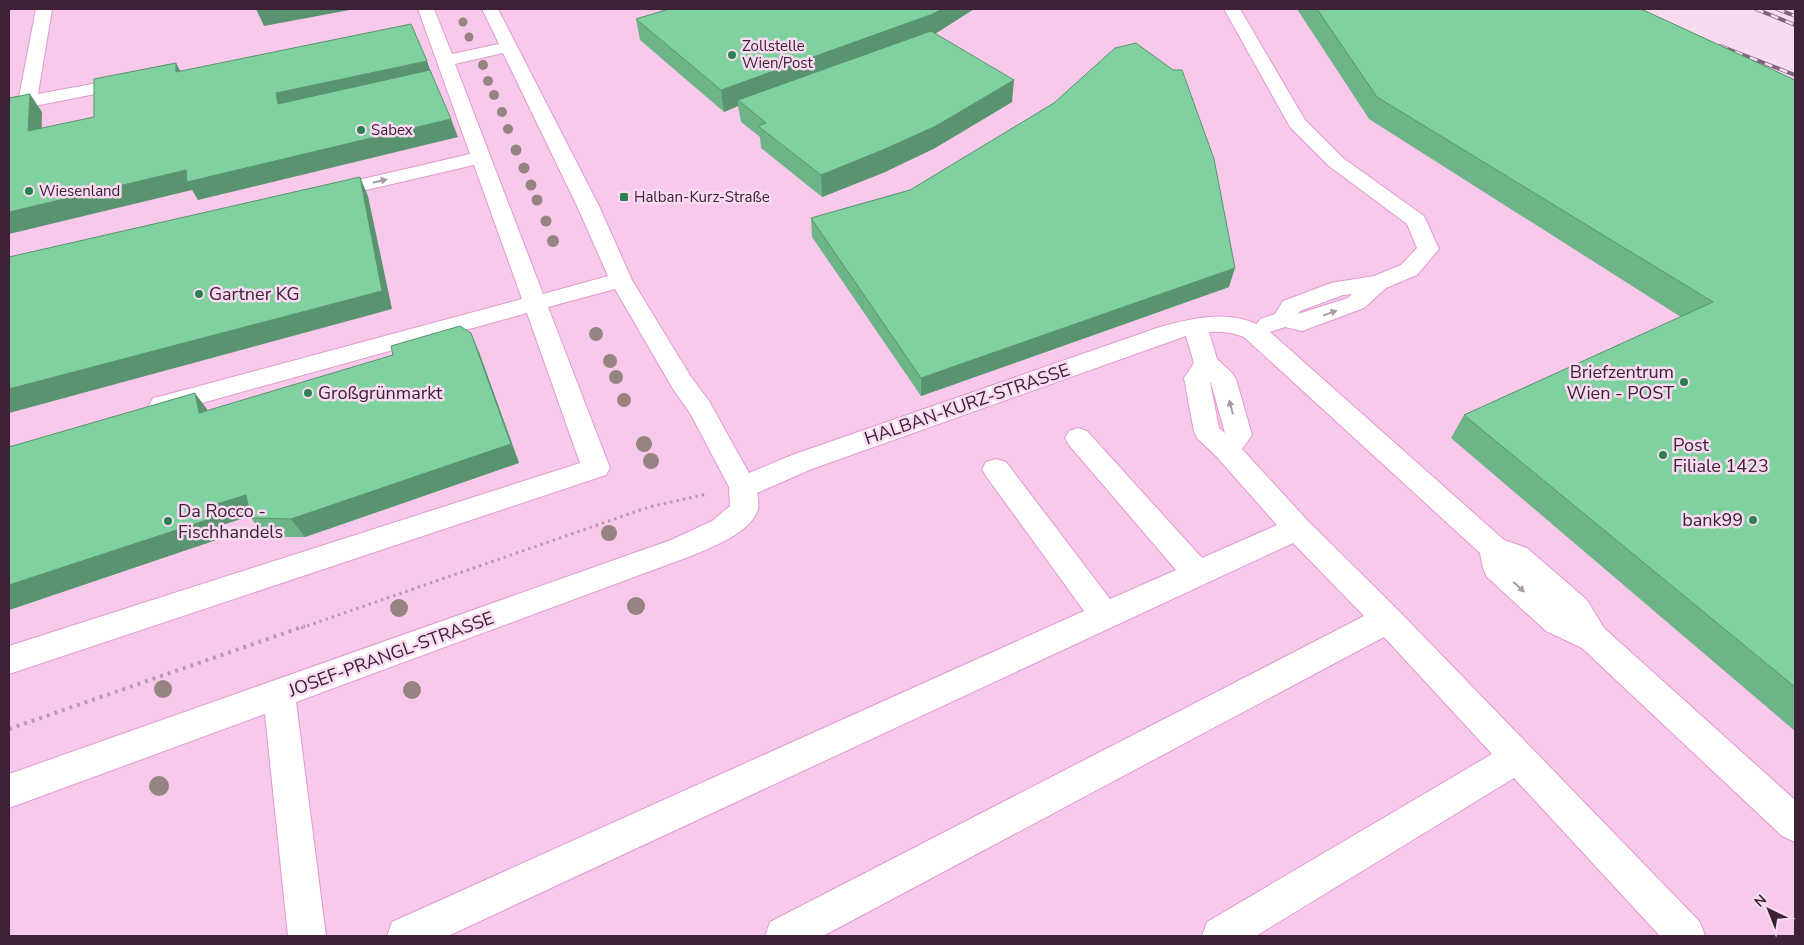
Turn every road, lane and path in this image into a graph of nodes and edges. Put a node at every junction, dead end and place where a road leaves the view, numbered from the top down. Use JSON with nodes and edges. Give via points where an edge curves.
{"nodes":[{"id":1,"x":44,"y":9,"type":"edge"},
{"id":2,"x":490,"y":9,"type":"edge"},
{"id":3,"x":1232,"y":9,"type":"edge"},
{"id":4,"x":428,"y":16,"type":"edge"},
{"id":5,"x":412,"y":27,"type":"edge"},
{"id":6,"x":508,"y":47,"type":"junction"},
{"id":7,"x":443,"y":56,"type":"junction"},
{"id":8,"x":143,"y":79,"type":"edge"},
{"id":9,"x":28,"y":101,"type":"junction"},
{"id":10,"x":9,"y":105,"type":"edge"},
{"id":11,"x":481,"y":157,"type":"junction"},
{"id":12,"x":306,"y":198,"type":"edge"},
{"id":13,"x":621,"y":280,"type":"junction"},
{"id":14,"x":535,"y":303,"type":"junction"},
{"id":15,"x":1195,"y":326,"type":"junction"},
{"id":16,"x":1253,"y":331,"type":"junction"},
{"id":17,"x":143,"y":411,"type":"edge"},
{"id":18,"x":1078,"y":438,"type":"dead end"},
{"id":19,"x":996,"y":470,"type":"dead end"},
{"id":20,"x":743,"y":486,"type":"junction"},
{"id":21,"x":1297,"y":528,"type":"junction"},
{"id":22,"x":1198,"y":574,"type":"junction"},
{"id":23,"x":1105,"y":616,"type":"junction"},
{"id":24,"x":1387,"y":620,"type":"junction"},
{"id":25,"x":9,"y":660,"type":"edge"},
{"id":26,"x":278,"y":694,"type":"junction"},
{"id":27,"x":9,"y":729,"type":"edge"},
{"id":28,"x":1516,"y":758,"type":"junction"},
{"id":29,"x":9,"y":791,"type":"edge"},
{"id":30,"x":1795,"y":824,"type":"edge"},
{"id":31,"x":306,"y":936,"type":"edge"},
{"id":32,"x":406,"y":936,"type":"edge"},
{"id":33,"x":784,"y":936,"type":"edge"},
{"id":34,"x":1221,"y":936,"type":"edge"},
{"id":35,"x":1686,"y":936,"type":"edge"}],
"edges":[{"from":1,"to":9,"type":"street"},
{"from":2,"to":6,"type":"street"},
{"from":3,"to":16,"type":"street","via":[[1298,123],[1336,162],[1416,221],[1428,249],[1409,270],[1378,283],[1356,303],[1302,322],[1283,319]]},
{"from":4,"to":5,"type":"street"},
{"from":4,"to":7,"type":"street"},
{"from":6,"to":7,"type":"street"},
{"from":6,"to":13,"type":"street","via":[[588,206]]},
{"from":7,"to":11,"type":"street"},
{"from":8,"to":9,"type":"street"},
{"from":9,"to":10,"type":"street"},
{"from":12,"to":11,"type":"street","one_way":true},
{"from":11,"to":14,"type":"street"},
{"from":13,"to":14,"type":"street"},
{"from":13,"to":20,"type":"street","via":[[700,408]]},
{"from":14,"to":17,"type":"street"},
{"from":14,"to":25,"type":"street","via":[[596,468]]},
{"from":15,"to":16,"type":"street","name":"HALBAN-KURZ-STRASSE","via":[[1228,322]]},
{"from":15,"to":20,"type":"street","name":"HALBAN-KURZ-STRASSE","via":[[802,462]]},
{"from":15,"to":21,"type":"street","via":[[1206,363],[1197,378],[1207,432]]},
{"from":16,"to":30,"type":"street","via":[[1494,548],[1498,568],[1557,622],[1593,638]]},
{"from":18,"to":22,"type":"street"},
{"from":19,"to":23,"type":"street"},
{"from":20,"to":26,"type":"street","name":"JOSEF-PRANGL-STRASSE","via":[[744,508],[738,516],[722,529],[681,548]]},
{"from":20,"to":27,"type":"path","via":[[649,507]]},
{"from":21,"to":22,"type":"street"},
{"from":21,"to":24,"type":"street"},
{"from":22,"to":23,"type":"street"},
{"from":23,"to":32,"type":"street"},
{"from":24,"to":28,"type":"street"},
{"from":24,"to":33,"type":"street"},
{"from":26,"to":29,"type":"street","name":"JOSEF-PRANGL-STRASSE"},
{"from":26,"to":31,"type":"street"},
{"from":28,"to":34,"type":"street"},
{"from":28,"to":35,"type":"street"}]}
